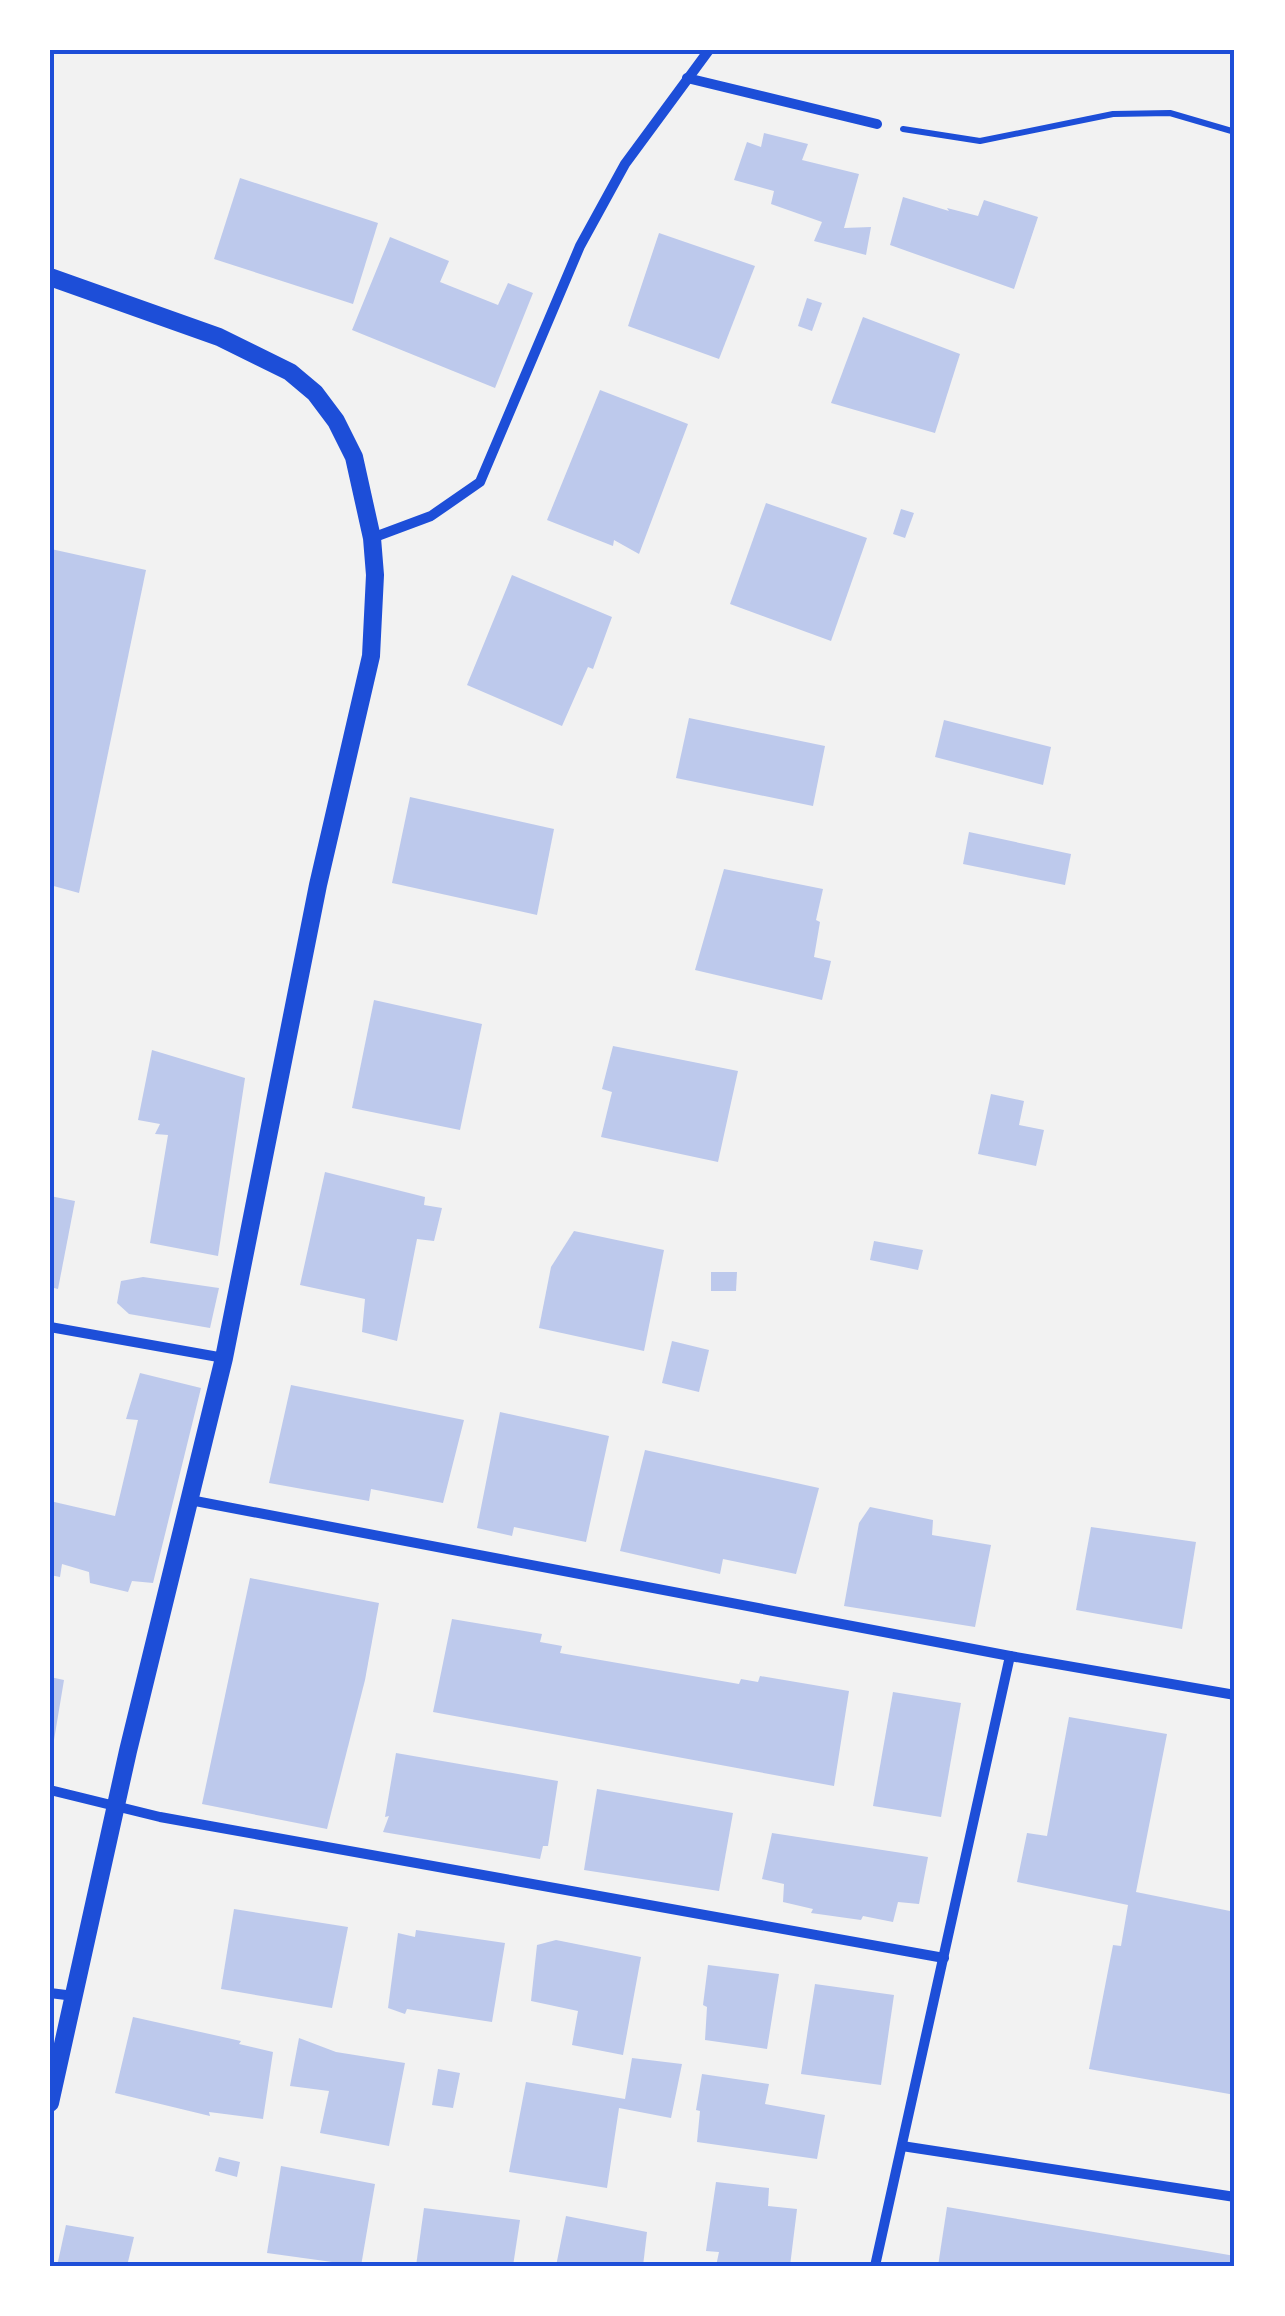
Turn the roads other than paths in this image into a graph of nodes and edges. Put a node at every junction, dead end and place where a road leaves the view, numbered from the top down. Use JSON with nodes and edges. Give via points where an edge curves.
{"nodes":[{"id":1,"x":709,"y":50,"type":"edge"},
{"id":2,"x":687,"y":78,"type":"junction"},
{"id":3,"x":877,"y":124,"type":"road end"},
{"id":4,"x":50,"y":277,"type":"edge"},
{"id":5,"x":372,"y":538,"type":"junction"},
{"id":6,"x":50,"y":1327,"type":"edge"},
{"id":7,"x":224,"y":1358,"type":"junction"},
{"id":8,"x":190,"y":1500,"type":"junction"},
{"id":9,"x":1010,"y":1656,"type":"junction"},
{"id":10,"x":1235,"y":1695,"type":"edge"},
{"id":11,"x":50,"y":1790,"type":"edge"},
{"id":12,"x":116,"y":1806,"type":"junction"},
{"id":13,"x":944,"y":1958,"type":"junction"},
{"id":14,"x":50,"y":1993,"type":"edge"},
{"id":15,"x":75,"y":1996,"type":"junction"},
{"id":16,"x":50,"y":2103,"type":"edge"},
{"id":17,"x":902,"y":2146,"type":"junction"},
{"id":18,"x":1235,"y":2198,"type":"edge"},
{"id":19,"x":875,"y":2266,"type":"edge"}],
"edges":[{"from":1,"to":2,"type":"street"},
{"from":2,"to":3,"type":"street"},
{"from":2,"to":5,"type":"street","via":[[625,164],[580,246],[480,482],[431,516]]},
{"from":4,"to":5,"type":"street","via":[[219,337],[315,392],[354,457]]},
{"from":5,"to":7,"type":"street","via":[[370,656]]},
{"from":6,"to":7,"type":"street"},
{"from":7,"to":8,"type":"street"},
{"from":8,"to":9,"type":"street"},
{"from":8,"to":12,"type":"street"},
{"from":9,"to":10,"type":"street"},
{"from":9,"to":13,"type":"street"},
{"from":11,"to":12,"type":"street"},
{"from":12,"to":13,"type":"street"},
{"from":12,"to":15,"type":"street"},
{"from":13,"to":17,"type":"street"},
{"from":14,"to":15,"type":"street"},
{"from":15,"to":16,"type":"street"},
{"from":17,"to":18,"type":"street"},
{"from":17,"to":19,"type":"street"}]}
